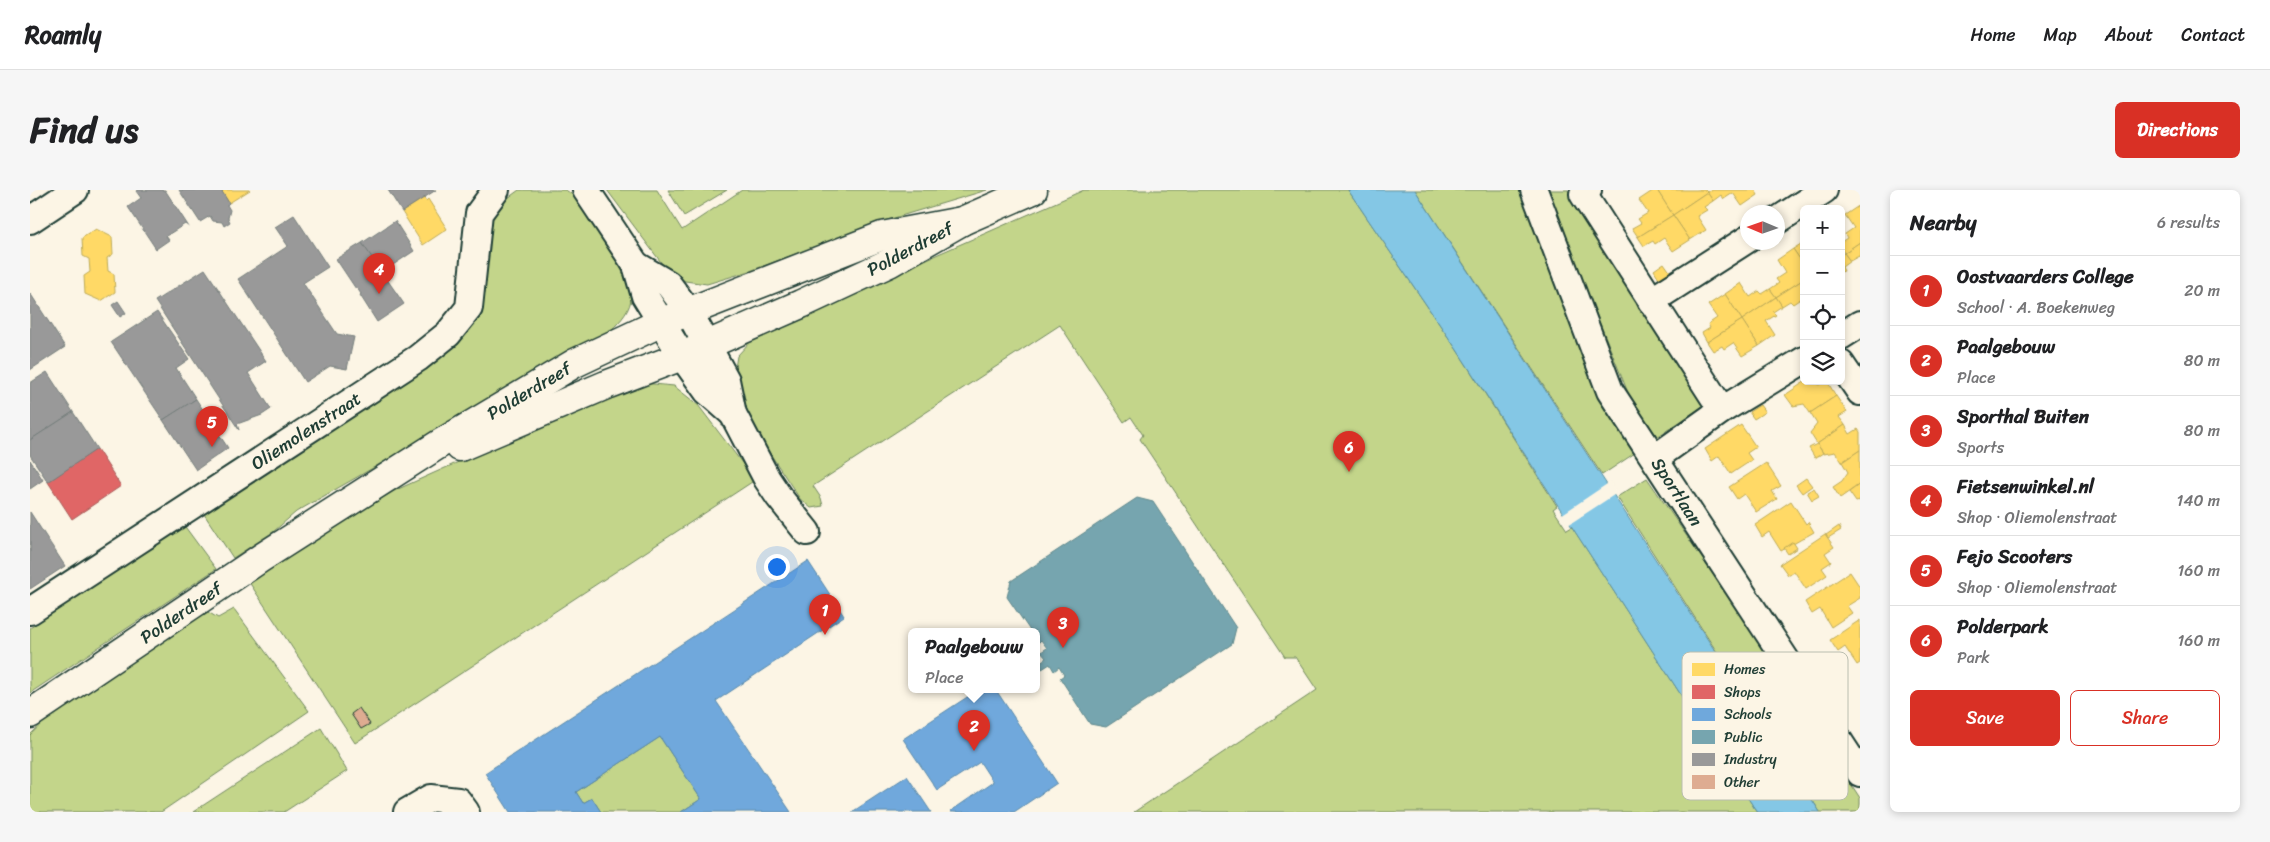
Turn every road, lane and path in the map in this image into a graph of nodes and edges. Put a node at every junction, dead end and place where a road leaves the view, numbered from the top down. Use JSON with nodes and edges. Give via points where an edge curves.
{"nodes":[{"id":1,"x":75,"y":190,"type":"edge"},
{"id":2,"x":496,"y":190,"type":"edge"},
{"id":3,"x":586,"y":190,"type":"edge"},
{"id":4,"x":1033,"y":190,"type":"edge"},
{"id":5,"x":1534,"y":190,"type":"edge"},
{"id":6,"x":1588,"y":190,"type":"edge"},
{"id":7,"x":1824,"y":190,"type":"edge"},
{"id":8,"x":1785,"y":215,"type":"edge"},
{"id":9,"x":30,"y":220,"type":"edge"},
{"id":10,"x":962,"y":222,"type":"junction"},
{"id":11,"x":1740,"y":244,"type":"edge"},
{"id":12,"x":636,"y":266,"type":"junction"},
{"id":13,"x":1651,"y":301,"type":"junction"},
{"id":14,"x":689,"y":312,"type":"junction"},
{"id":15,"x":662,"y":322,"type":"junction"},
{"id":16,"x":1860,"y":324,"type":"edge"},
{"id":17,"x":1845,"y":333,"type":"edge"},
{"id":18,"x":707,"y":345,"type":"junction"},
{"id":19,"x":682,"y":356,"type":"junction"},
{"id":20,"x":1800,"y":362,"type":"edge"},
{"id":21,"x":1845,"y":370,"type":"edge"},
{"id":22,"x":1860,"y":392,"type":"edge"},
{"id":23,"x":1722,"y":410,"type":"junction"},
{"id":24,"x":733,"y":414,"type":"junction"},
{"id":25,"x":1655,"y":458,"type":"junction"},
{"id":26,"x":401,"y":470,"type":"junction"},
{"id":27,"x":807,"y":532,"type":"dead end"},
{"id":28,"x":30,"y":611,"type":"edge"},
{"id":29,"x":1781,"y":652,"type":"edge"},
{"id":30,"x":33,"y":715,"type":"edge"},
{"id":31,"x":1848,"y":755,"type":"edge"},
{"id":32,"x":1860,"y":773,"type":"edge"},
{"id":33,"x":407,"y":812,"type":"edge"},
{"id":34,"x":466,"y":812,"type":"edge"}],
"edges":[{"from":1,"to":9,"type":"street"},
{"from":2,"to":28,"type":"street","name":"Oliemolenstraat","via":[[480,213],[469,308],[448,334],[418,358]]},
{"from":3,"to":12,"type":"street"},
{"from":4,"to":10,"type":"main road"},
{"from":5,"to":25,"type":"street","name":"Sportlaan","via":[[1610,391]]},
{"from":6,"to":13,"type":"street","via":[[1583,194]]},
{"from":7,"to":8,"type":"street"},
{"from":10,"to":14,"type":"main road","name":"Polderdreef","via":[[882,236]]},
{"from":10,"to":18,"type":"main road","name":"Polderdreef","via":[[889,263]]},
{"from":11,"to":13,"type":"street"},
{"from":12,"to":14,"type":"street","via":[[668,284]]},
{"from":12,"to":15,"type":"street","via":[[645,296]]},
{"from":13,"to":23,"type":"street"},
{"from":14,"to":15,"type":"main road","name":"Polderdreef"},
{"from":14,"to":18,"type":"street"},
{"from":15,"to":19,"type":"street"},
{"from":15,"to":26,"type":"main road","name":"Polderdreef","via":[[575,363]]},
{"from":16,"to":17,"type":"street"},
{"from":18,"to":19,"type":"main road","name":"Polderdreef"},
{"from":18,"to":24,"type":"street","via":[[726,380]]},
{"from":19,"to":24,"type":"street","via":[[706,391]]},
{"from":19,"to":26,"type":"main road","name":"Polderdreef"},
{"from":20,"to":23,"type":"street"},
{"from":21,"to":22,"type":"street"},
{"from":23,"to":25,"type":"street"},
{"from":24,"to":27,"type":"street","via":[[779,497]]},
{"from":25,"to":29,"type":"street","name":"Sportlaan"},
{"from":26,"to":30,"type":"main road","name":"Polderdreef","via":[[261,558]]},
{"from":31,"to":32,"type":"street","name":"Sportlaan"},
{"from":33,"to":34,"type":"street","via":[[431,798],[458,801]]}]}
